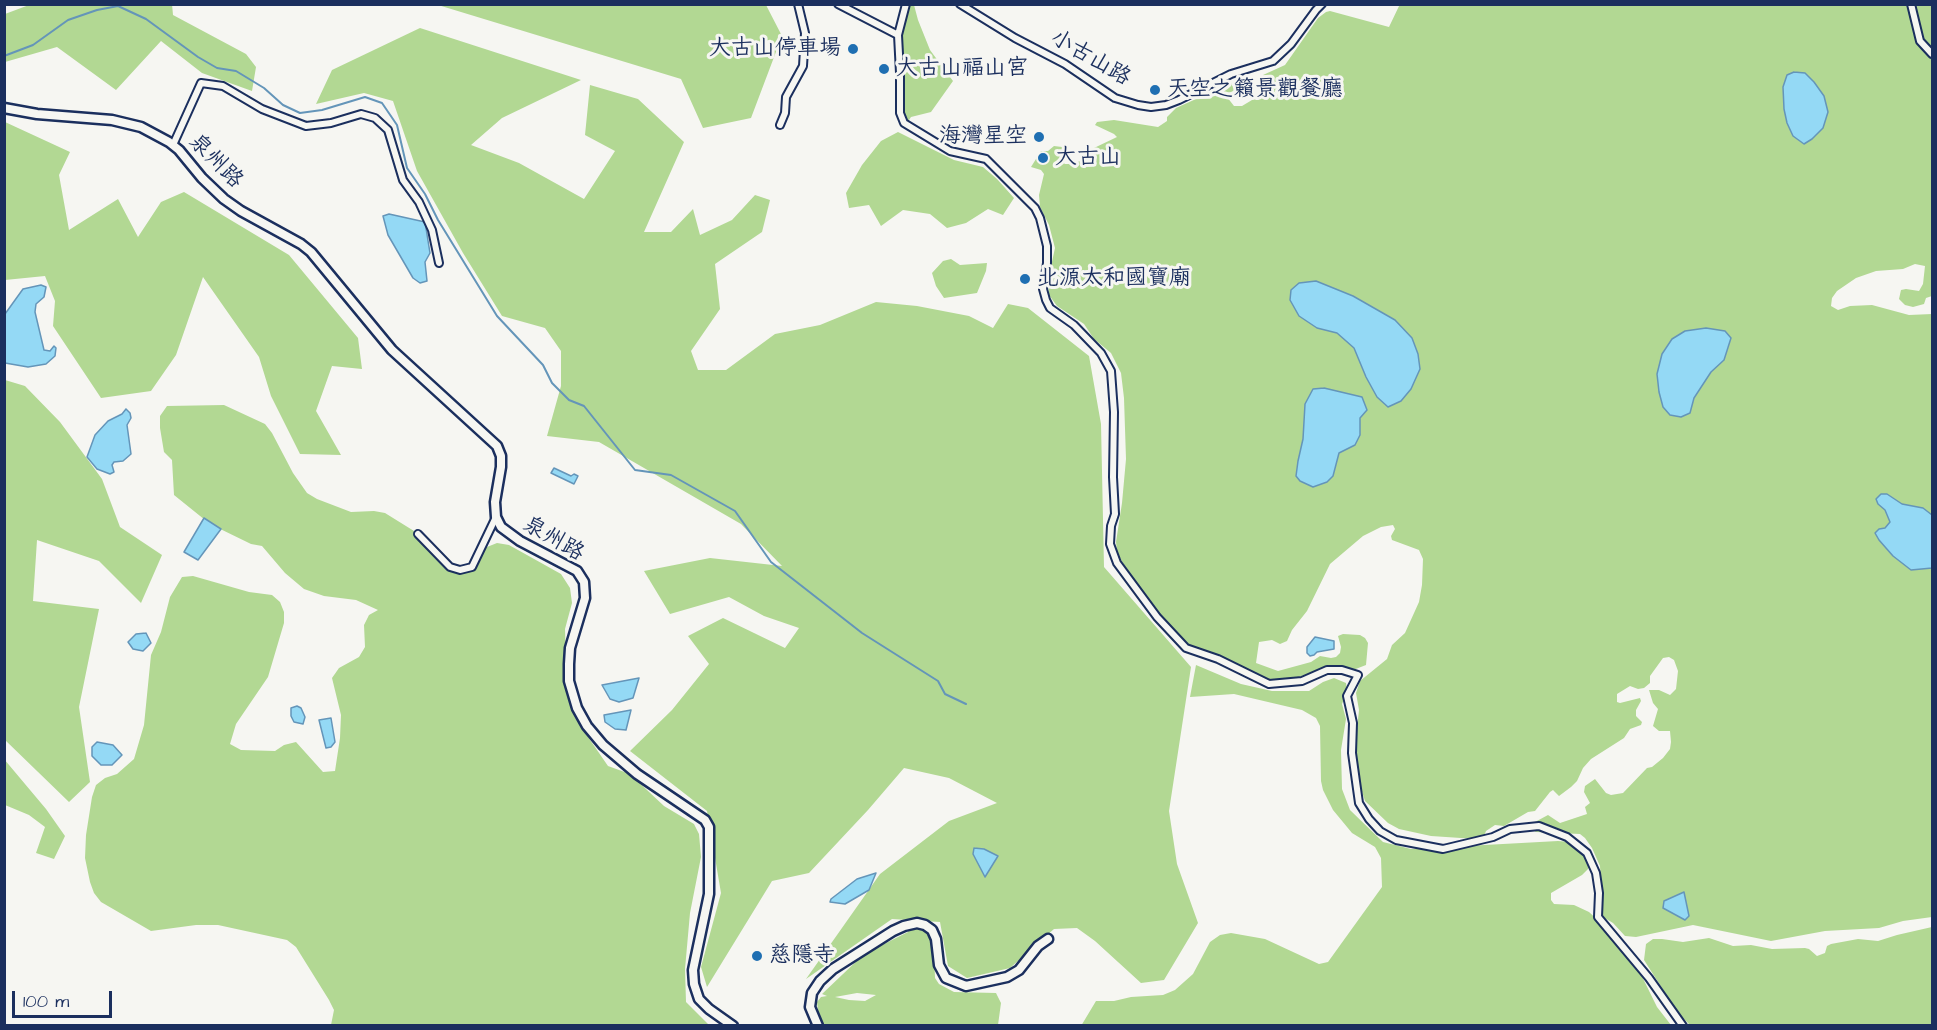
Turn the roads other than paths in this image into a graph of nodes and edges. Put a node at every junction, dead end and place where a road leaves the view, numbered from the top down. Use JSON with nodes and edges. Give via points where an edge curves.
{"nodes":[{"id":1,"x":798,"y":4,"type":"edge"},
{"id":2,"x":838,"y":4,"type":"edge"},
{"id":3,"x":906,"y":4,"type":"edge"},
{"id":4,"x":960,"y":4,"type":"edge"},
{"id":5,"x":1322,"y":4,"type":"edge"},
{"id":6,"x":1911,"y":4,"type":"edge"},
{"id":7,"x":898,"y":35,"type":"junction"},
{"id":8,"x":1932,"y":54,"type":"edge"},
{"id":9,"x":4,"y":108,"type":"edge"},
{"id":10,"x":780,"y":124,"type":"dead end"},
{"id":11,"x":173,"y":145,"type":"junction"},
{"id":12,"x":439,"y":263,"type":"dead end"},
{"id":13,"x":496,"y":517,"type":"junction"},
{"id":14,"x":418,"y":534,"type":"dead end"},
{"id":15,"x":1048,"y":939,"type":"dead end"},
{"id":16,"x":733,"y":1026,"type":"edge"},
{"id":17,"x":818,"y":1026,"type":"edge"},
{"id":18,"x":1683,"y":1026,"type":"edge"}],
"edges":[{"from":1,"to":10,"type":"street","via":[[805,33],[803,66],[786,97]]},
{"from":2,"to":7,"type":"street"},
{"from":3,"to":7,"type":"street"},
{"from":4,"to":5,"type":"street","name":"小古山路","via":[[1065,64],[1115,98],[1151,106],[1166,105],[1231,74],[1273,61]]},
{"from":6,"to":8,"type":"street","via":[[1920,41]]},
{"from":7,"to":18,"type":"street","via":[[900,113],[904,123],[950,151],[986,159],[1035,208],[1044,226],[1047,246],[1042,289],[1046,300],[1101,353],[1111,371],[1115,514],[1110,544],[1117,563],[1157,617],[1186,648],[1269,684],[1302,681],[1327,670],[1358,675],[1347,696],[1359,803],[1380,831],[1396,840],[1443,849],[1510,829],[1539,826],[1567,837],[1587,853],[1596,873],[1598,917]]},
{"from":9,"to":11,"type":"street","name":"泉州路","via":[[131,124]]},
{"from":11,"to":12,"type":"street","via":[[201,82],[224,86],[262,109],[306,126],[361,114],[375,118],[388,130],[403,180],[432,230]]},
{"from":11,"to":13,"type":"street","name":"泉州路","via":[[224,199],[311,252],[392,350],[497,446],[501,467]]},
{"from":13,"to":14,"type":"street","via":[[472,567],[460,570],[450,567]]},
{"from":13,"to":16,"type":"street","name":"泉州路","via":[[506,533],[577,571],[584,582],[585,598],[570,648],[569,681],[587,726],[603,745],[705,820],[709,827],[709,894],[694,984],[708,1009]]},
{"from":15,"to":17,"type":"street","via":[[1019,970],[1007,977],[966,986],[946,978],[939,965],[932,930],[917,923],[904,926],[820,981],[812,993],[810,1007]]}]}
